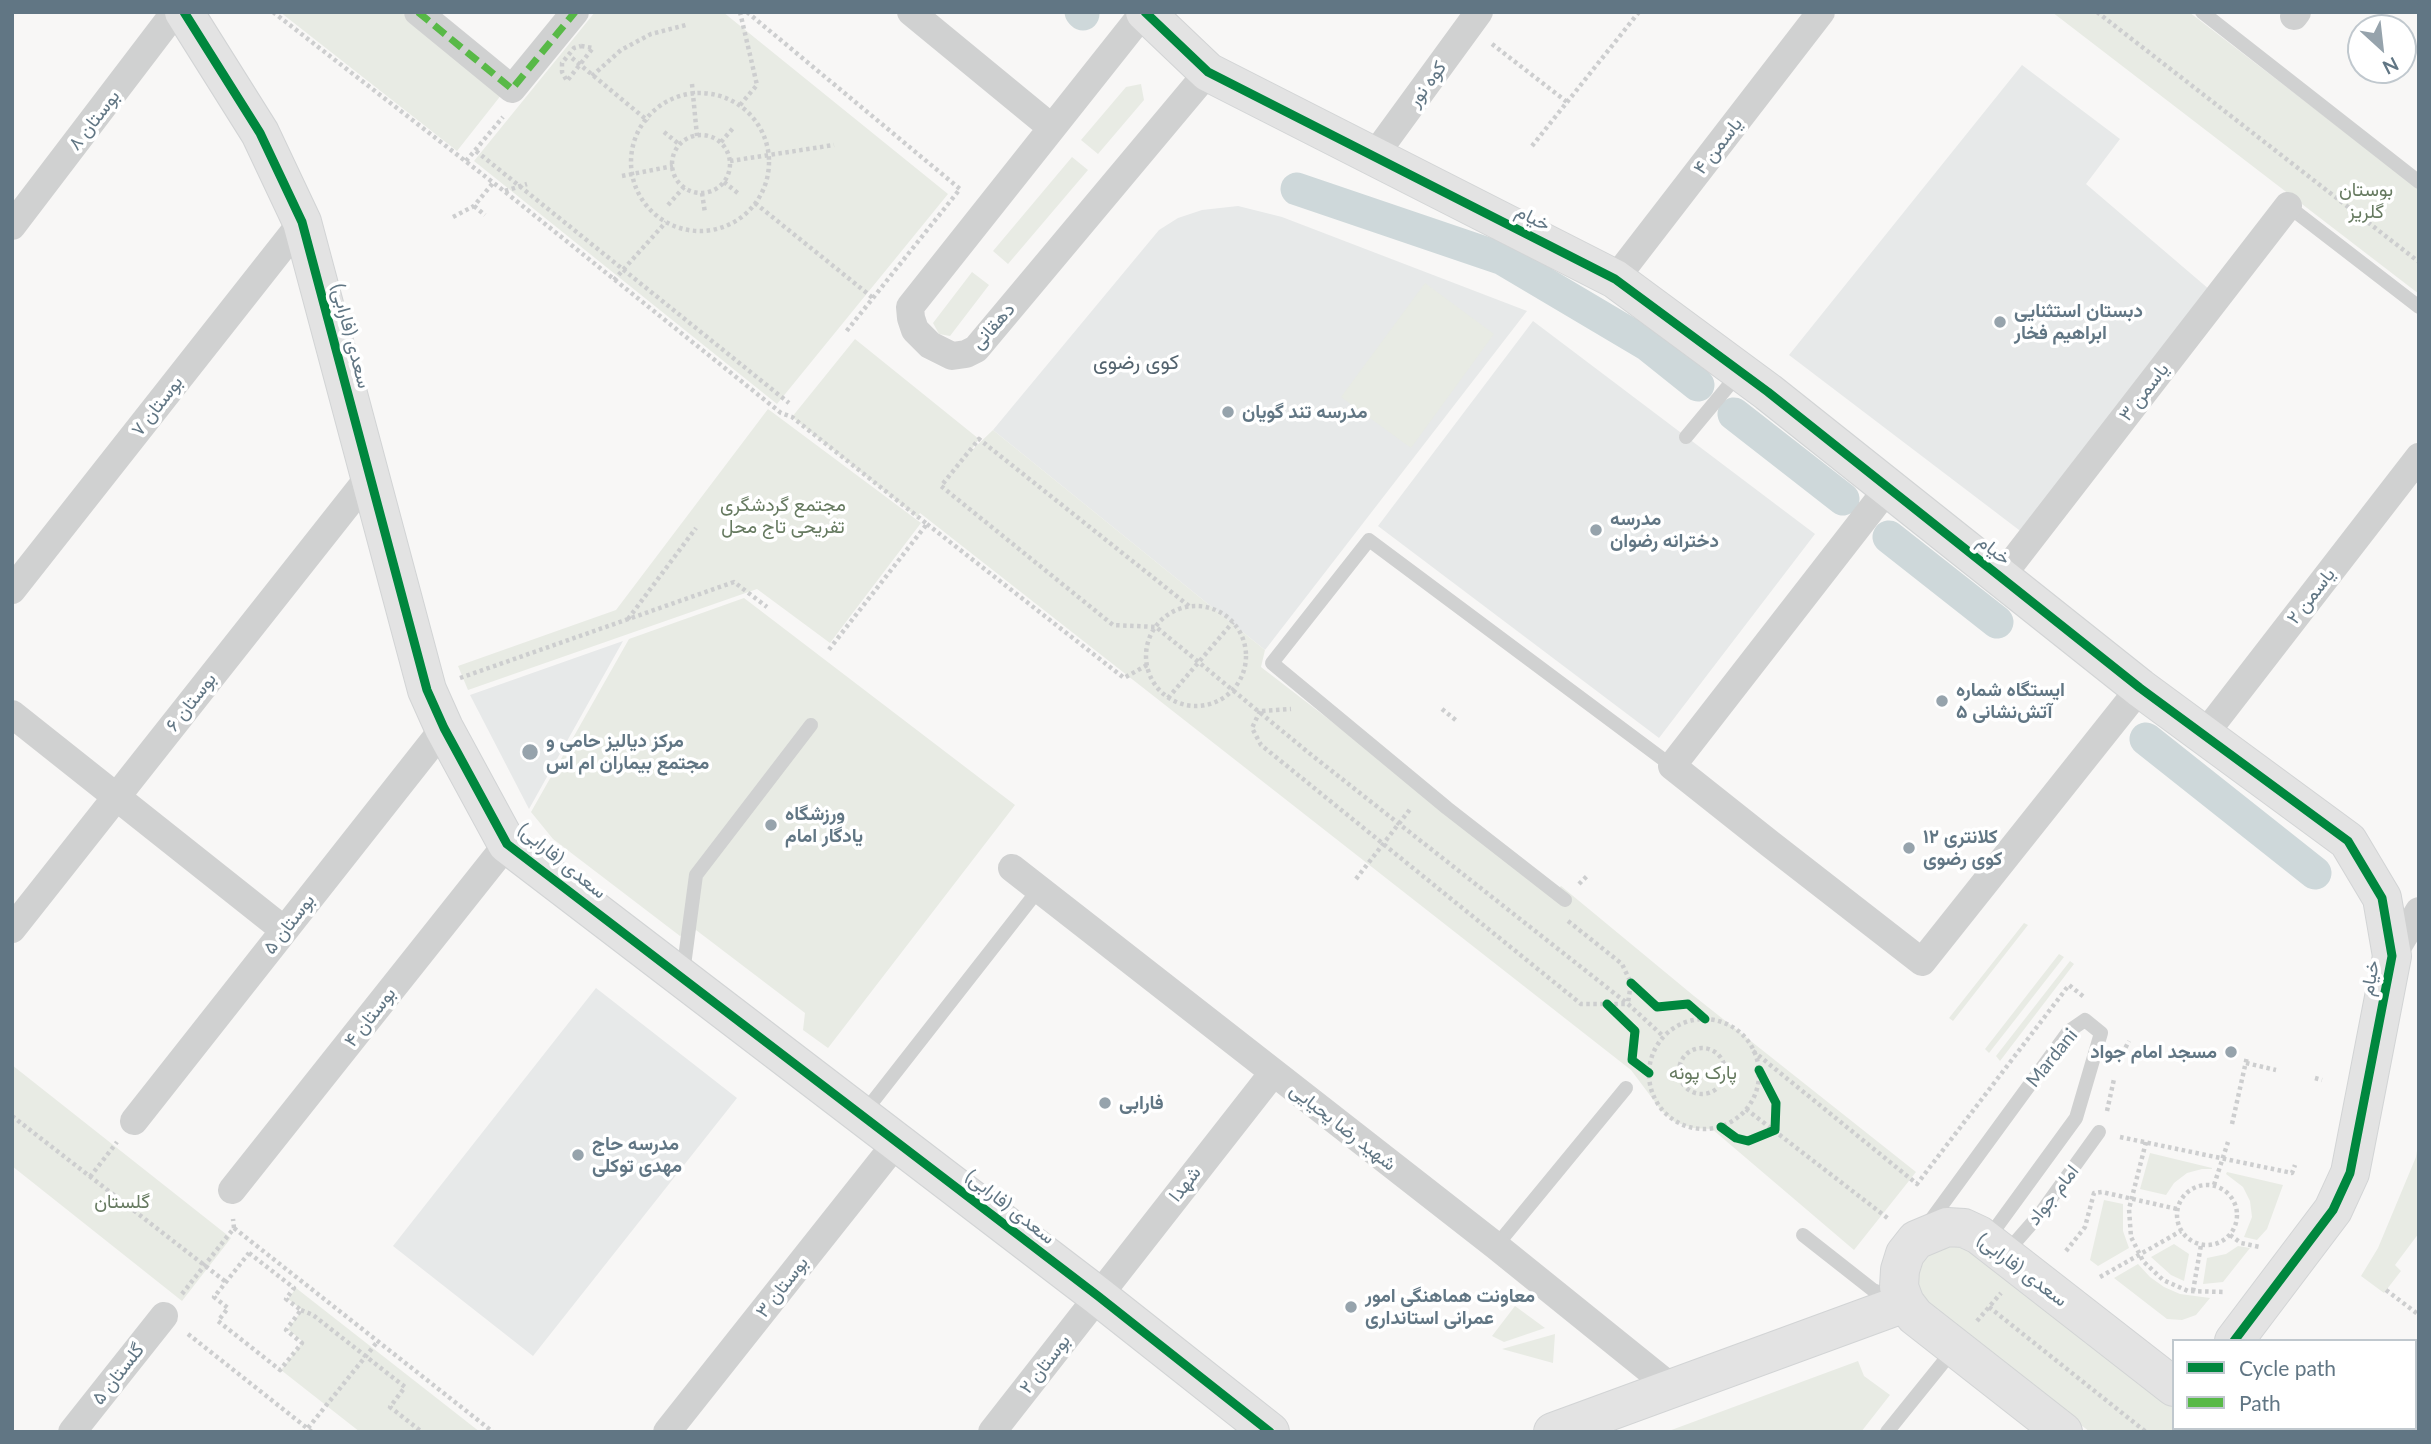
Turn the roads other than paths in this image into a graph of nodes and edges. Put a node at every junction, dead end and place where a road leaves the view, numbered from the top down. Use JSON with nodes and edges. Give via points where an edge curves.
{"nodes":[{"id":1,"x":175,"y":12,"type":"edge"},
{"id":2,"x":184,"y":12,"type":"edge"},
{"id":3,"x":418,"y":12,"type":"edge"},
{"id":4,"x":911,"y":12,"type":"edge"},
{"id":5,"x":1145,"y":12,"type":"edge"},
{"id":6,"x":1821,"y":12,"type":"edge"},
{"id":7,"x":2202,"y":12,"type":"edge"},
{"id":8,"x":577,"y":14,"type":"edge"},
{"id":9,"x":1474,"y":19,"type":"edge"},
{"id":10,"x":1208,"y":72,"type":"junction"},
{"id":11,"x":1052,"y":128,"type":"junction"},
{"id":12,"x":1374,"y":156,"type":"junction"},
{"id":13,"x":2419,"y":182,"type":"edge"},
{"id":14,"x":2288,"y":206,"type":"joint"},
{"id":15,"x":302,"y":222,"type":"junction"},
{"id":16,"x":12,"y":226,"type":"edge"},
{"id":17,"x":1615,"y":279,"type":"junction"},
{"id":18,"x":2419,"y":307,"type":"edge"},
{"id":19,"x":1741,"y":371,"type":"junction"},
{"id":20,"x":1686,"y":437,"type":"dead end"},
{"id":21,"x":2419,"y":457,"type":"edge"},
{"id":22,"x":370,"y":476,"type":"junction"},
{"id":23,"x":1888,"y":488,"type":"junction"},
{"id":24,"x":2001,"y":577,"type":"junction"},
{"id":25,"x":12,"y":590,"type":"edge"},
{"id":26,"x":2140,"y":688,"type":"junction"},
{"id":27,"x":12,"y":714,"type":"edge"},
{"id":28,"x":811,"y":725,"type":"dead end"},
{"id":29,"x":444,"y":728,"type":"junction"},
{"id":30,"x":2204,"y":735,"type":"junction"},
{"id":31,"x":1672,"y":766,"type":"junction"},
{"id":32,"x":117,"y":797,"type":"junction"},
{"id":33,"x":507,"y":844,"type":"junction"},
{"id":34,"x":1012,"y":868,"type":"dead end"},
{"id":35,"x":1039,"y":889,"type":"junction"},
{"id":36,"x":1565,"y":900,"type":"dead end"},
{"id":37,"x":2419,"y":911,"type":"edge"},
{"id":38,"x":12,"y":929,"type":"edge"},
{"id":39,"x":284,"y":930,"type":"junction"},
{"id":40,"x":2392,"y":956,"type":"junction"},
{"id":41,"x":682,"y":978,"type":"junction"},
{"id":42,"x":1273,"y":1073,"type":"junction"},
{"id":43,"x":1626,"y":1088,"type":"dead end"},
{"id":44,"x":862,"y":1115,"type":"junction"},
{"id":45,"x":134,"y":1121,"type":"road end"},
{"id":46,"x":2101,"y":1132,"type":"road end"},
{"id":47,"x":897,"y":1142,"type":"junction"},
{"id":48,"x":232,"y":1190,"type":"dead end"},
{"id":49,"x":1803,"y":1236,"type":"dead end"},
{"id":50,"x":1916,"y":1240,"type":"junction"},
{"id":51,"x":1496,"y":1246,"type":"junction"},
{"id":52,"x":1998,"y":1262,"type":"junction"},
{"id":53,"x":1098,"y":1296,"type":"junction"},
{"id":54,"x":1905,"y":1303,"type":"junction"},
{"id":55,"x":164,"y":1316,"type":"road end"},
{"id":56,"x":1965,"y":1335,"type":"junction"},
{"id":57,"x":2236,"y":1339,"type":"edge"},
{"id":58,"x":2172,"y":1386,"type":"edge"},
{"id":59,"x":1672,"y":1388,"type":"junction"},
{"id":60,"x":72,"y":1432,"type":"edge"},
{"id":61,"x":667,"y":1432,"type":"edge"},
{"id":62,"x":992,"y":1432,"type":"edge"},
{"id":63,"x":1270,"y":1432,"type":"edge"},
{"id":64,"x":1553,"y":1432,"type":"edge"},
{"id":65,"x":1887,"y":1432,"type":"edge"},
{"id":66,"x":2063,"y":1432,"type":"edge"}],
"edges":[{"from":1,"to":16,"type":"street","name":"بوستان ۸"},
{"from":2,"to":15,"type":"street","name":"سعدی (فارابی)","via":[[260,133]]},
{"from":3,"to":8,"type":"street","via":[[512,89]]},
{"from":4,"to":11,"type":"street"},
{"from":5,"to":10,"type":"street","name":"خیام"},
{"from":5,"to":11,"type":"street","name":"دهقانی"},
{"from":6,"to":17,"type":"street","name":"یاسمن ۴"},
{"from":7,"to":13,"type":"lane"},
{"from":9,"to":12,"type":"street","name":"کوه نور"},
{"from":10,"to":11,"type":"street","name":"دهقانی","via":[[976,349],[952,356],[930,345],[915,330],[911,307]]},
{"from":10,"to":12,"type":"street","name":"خیام"},
{"from":12,"to":17,"type":"street","name":"خیام"},
{"from":14,"to":18,"type":"lane"},
{"from":14,"to":24,"type":"street","name":"یاسمن ۳"},
{"from":15,"to":22,"type":"street","name":"سعدی (فارابی)"},
{"from":15,"to":25,"type":"street","name":"بوستان ۷"},
{"from":17,"to":19,"type":"street","name":"خیام"},
{"from":19,"to":20,"type":"lane"},
{"from":19,"to":23,"type":"street","name":"خیام"},
{"from":21,"to":30,"type":"street","name":"یاسمن ۲"},
{"from":22,"to":29,"type":"street","name":"سعدی (فارابی)","via":[[426,690]]},
{"from":22,"to":32,"type":"street","name":"بوستان ۶"},
{"from":23,"to":24,"type":"street","name":"خیام"},
{"from":23,"to":31,"type":"street"},
{"from":24,"to":26,"type":"street","name":"خیام"},
{"from":26,"to":30,"type":"street","name":"خیام"},
{"from":26,"to":31,"type":"street","via":[[1922,962]]},
{"from":27,"to":32,"type":"street"},
{"from":28,"to":41,"type":"lane","via":[[696,875]]},
{"from":29,"to":33,"type":"street","name":"سعدی (فارابی)"},
{"from":29,"to":39,"type":"street","name":"بوستان ۵"},
{"from":30,"to":40,"type":"street","name":"خیام","via":[[2348,841],[2382,898]]},
{"from":31,"to":36,"type":"lane","via":[[1369,540],[1272,663]]},
{"from":32,"to":38,"type":"street","name":"بوستان ۶"},
{"from":32,"to":39,"type":"street"},
{"from":33,"to":41,"type":"street","name":"سعدی (فارابی)"},
{"from":33,"to":48,"type":"street","name":"بوستان ۴"},
{"from":34,"to":35,"type":"street","name":"شهید رضا یحیایی"},
{"from":35,"to":42,"type":"street","name":"شهید رضا یحیایی"},
{"from":35,"to":44,"type":"lane"},
{"from":37,"to":40,"type":"street"},
{"from":39,"to":45,"type":"street","name":"بوستان ۵"},
{"from":40,"to":57,"type":"street","name":"خیام","via":[[2350,1173],[2342,1193]]},
{"from":41,"to":44,"type":"street","name":"سعدی (فارابی)"},
{"from":42,"to":51,"type":"street","name":"شهید رضا یحیایی"},
{"from":42,"to":53,"type":"street","name":"شهدا"},
{"from":43,"to":51,"type":"lane"},
{"from":44,"to":47,"type":"street","name":"سعدی (فارابی)"},
{"from":46,"to":52,"type":"lane","name":"امام جواد"},
{"from":47,"to":53,"type":"street","name":"سعدی (فارابی)"},
{"from":47,"to":61,"type":"street","name":"بوستان ۳"},
{"from":49,"to":54,"type":"lane","via":[[1873,1290]]},
{"from":50,"to":52,"type":"street","name":"سعدی (فارابی)","via":[[1947,1227],[1964,1228]]},
{"from":50,"to":52,"type":"lane","name":"Mardani","via":[[2069,1031],[2085,1020],[2101,1032],[2076,1118]]},
{"from":50,"to":54,"type":"street","via":[[1900,1270],[1899,1287]]},
{"from":51,"to":59,"type":"street","name":"شهید رضا یحیایی"},
{"from":52,"to":58,"type":"street","name":"سعدی (فارابی)"},
{"from":53,"to":62,"type":"street","name":"بوستان ۲"},
{"from":53,"to":63,"type":"street","name":"سعدی (فارابی)"},
{"from":54,"to":56,"type":"street","via":[[1915,1316]]},
{"from":54,"to":59,"type":"street"},
{"from":55,"to":60,"type":"street","name":"گلستان ۵"},
{"from":56,"to":65,"type":"lane"},
{"from":56,"to":66,"type":"street"},
{"from":59,"to":64,"type":"street"}]}
